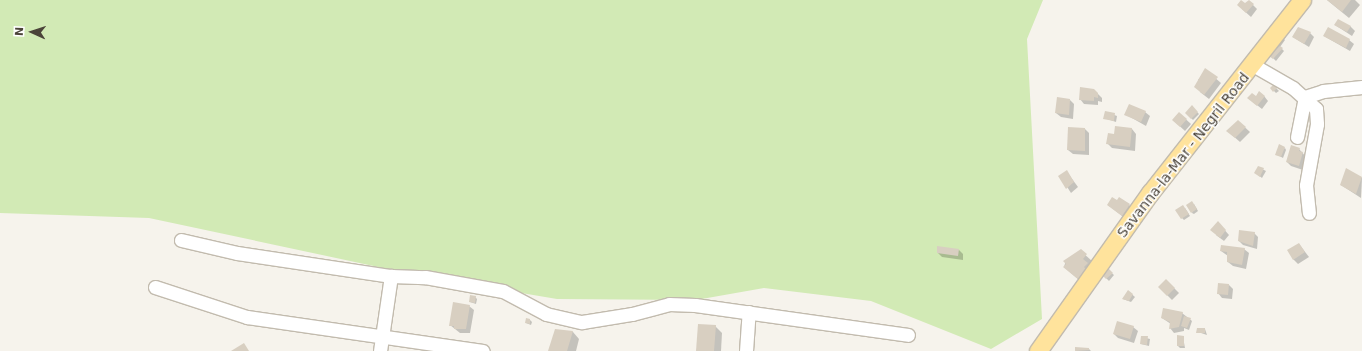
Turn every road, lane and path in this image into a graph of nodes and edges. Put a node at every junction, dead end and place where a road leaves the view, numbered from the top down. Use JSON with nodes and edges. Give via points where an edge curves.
{"nodes":[{"id":1,"x":1302,"y":0,"type":"edge"},
{"id":2,"x":1253,"y":65,"type":"junction"},
{"id":3,"x":1362,"y":87,"type":"edge"},
{"id":4,"x":1306,"y":97,"type":"junction"},
{"id":5,"x":1297,"y":137,"type":"dead end"},
{"id":6,"x":1308,"y":213,"type":"dead end"},
{"id":7,"x":181,"y":240,"type":"dead end"},
{"id":8,"x":391,"y":276,"type":"junction"},
{"id":9,"x":155,"y":287,"type":"dead end"},
{"id":10,"x":749,"y":312,"type":"junction"},
{"id":11,"x":382,"y":335,"type":"junction"},
{"id":12,"x":908,"y":335,"type":"dead end"},
{"id":13,"x":380,"y":351,"type":"edge"},
{"id":14,"x":483,"y":351,"type":"edge"},
{"id":15,"x":746,"y":351,"type":"edge"},
{"id":16,"x":1038,"y":351,"type":"edge"}],
"edges":[{"from":1,"to":2,"type":"main road","name":"Savanna-la-Mar - Negril Road"},
{"from":2,"to":4,"type":"street"},
{"from":2,"to":16,"type":"main road","name":"Savanna-la-Mar - Negril Road","via":[[1150,193]]},
{"from":3,"to":4,"type":"street","via":[[1323,91]]},
{"from":4,"to":5,"type":"street"},
{"from":4,"to":6,"type":"street","via":[[1316,109],[1317,124],[1306,185]]},
{"from":7,"to":8,"type":"street","via":[[237,252]]},
{"from":8,"to":10,"type":"street","via":[[425,278],[503,291],[546,314],[582,322],[632,314],[669,304]]},
{"from":8,"to":11,"type":"street"},
{"from":9,"to":11,"type":"street","via":[[247,317]]},
{"from":10,"to":12,"type":"street"},
{"from":10,"to":15,"type":"street"},
{"from":11,"to":13,"type":"street"},
{"from":11,"to":14,"type":"street"}]}
